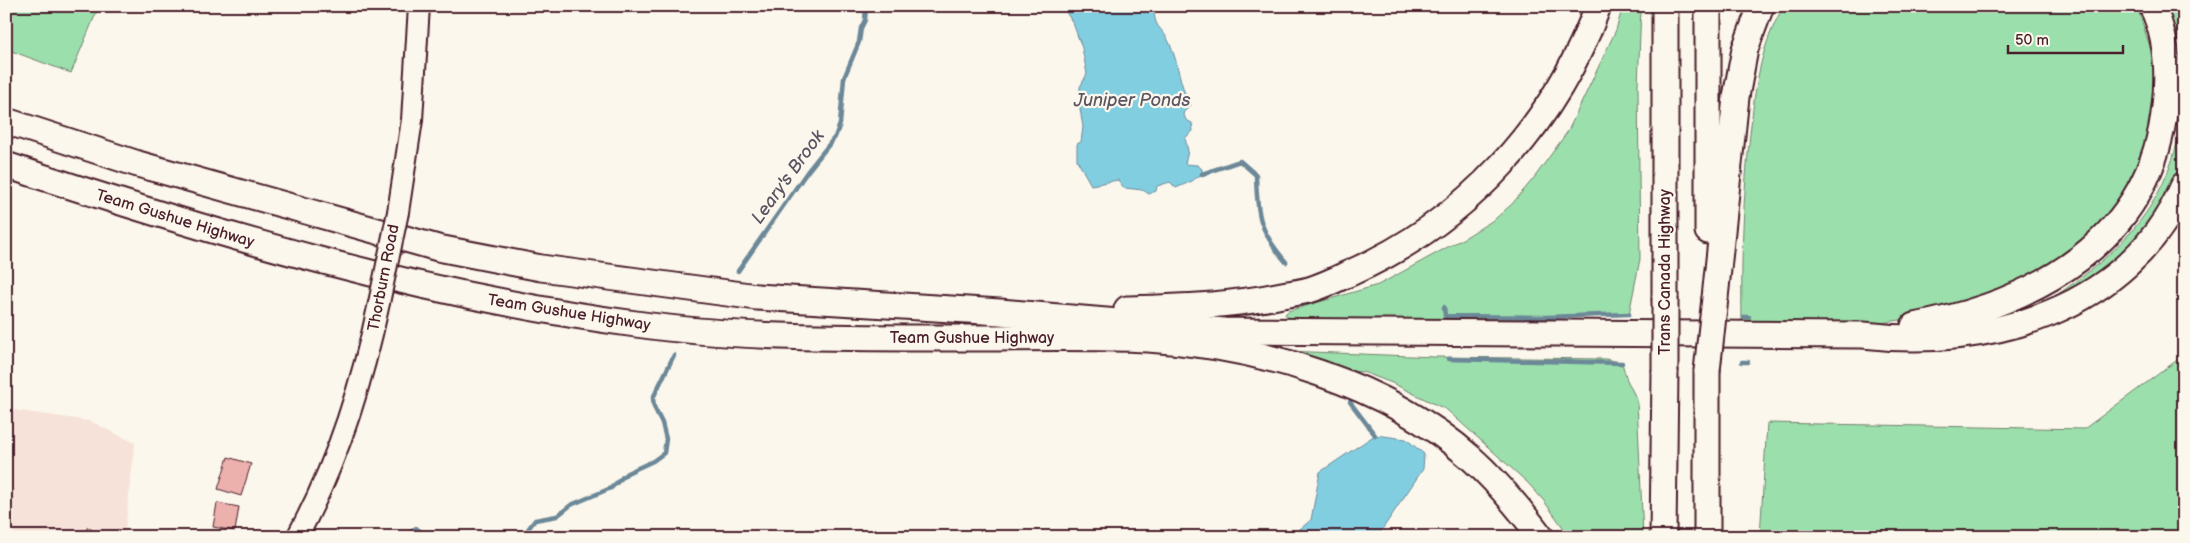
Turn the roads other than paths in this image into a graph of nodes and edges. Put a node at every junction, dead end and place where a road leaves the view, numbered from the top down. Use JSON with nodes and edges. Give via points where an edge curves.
{"nodes":[{"id":1,"x":419,"y":6,"type":"edge"},
{"id":2,"x":1598,"y":6,"type":"edge"},
{"id":3,"x":1665,"y":6,"type":"edge"},
{"id":4,"x":1708,"y":6,"type":"edge"},
{"id":5,"x":1761,"y":6,"type":"edge"},
{"id":6,"x":2152,"y":6,"type":"edge"},
{"id":7,"x":6,"y":121,"type":"edge"},
{"id":8,"x":6,"y":165,"type":"edge"},
{"id":9,"x":2184,"y":185,"type":"edge"},
{"id":10,"x":1711,"y":298,"type":"junction"},
{"id":11,"x":1000,"y":312,"type":"junction"},
{"id":12,"x":1224,"y":331,"type":"junction"},
{"id":13,"x":1863,"y":335,"type":"junction"},
{"id":14,"x":1150,"y":340,"type":"junction"},
{"id":15,"x":297,"y":537,"type":"edge"},
{"id":16,"x":1541,"y":537,"type":"edge"},
{"id":17,"x":1663,"y":537,"type":"edge"},
{"id":18,"x":1707,"y":537,"type":"edge"}],
"edges":[{"from":1,"to":15,"type":"main road","name":"Thorburn Road","bridge":true,"via":[[412,120],[398,212],[369,350],[352,408]]},
{"from":2,"to":11,"type":"highway","via":[[1588,35],[1559,91],[1522,143],[1478,190],[1424,232],[1374,263],[1315,288],[1253,301],[1190,307]]},
{"from":3,"to":17,"type":"highway","name":"Trans Canada Highway","bridge":true},
{"from":4,"to":10,"type":"highway"},
{"from":5,"to":10,"type":"highway","via":[[1745,49],[1737,89]]},
{"from":6,"to":13,"type":"highway","via":[[2166,58],[2164,116],[2148,172],[2117,222],[2070,266],[2022,294],[1950,318]]},
{"from":7,"to":11,"type":"highway","name":"Team Gushue Highway","via":[[138,164],[438,248],[541,268],[757,297]]},
{"from":8,"to":14,"type":"highway","name":"Team Gushue Highway","via":[[126,205],[295,255],[433,289],[543,311],[733,334]]},
{"from":9,"to":13,"type":"highway","via":[[2165,219],[2128,264],[2107,282],[2062,308],[2036,319],[1976,334],[1893,339]]},
{"from":10,"to":18,"type":"highway","bridge":true,"via":[[1707,371]]},
{"from":11,"to":12,"type":"highway"},
{"from":12,"to":13,"type":"highway"},
{"from":12,"to":14,"type":"highway"},
{"from":14,"to":16,"type":"highway","via":[[1260,356],[1326,375],[1374,396],[1434,430],[1470,457],[1510,496]]}]}
